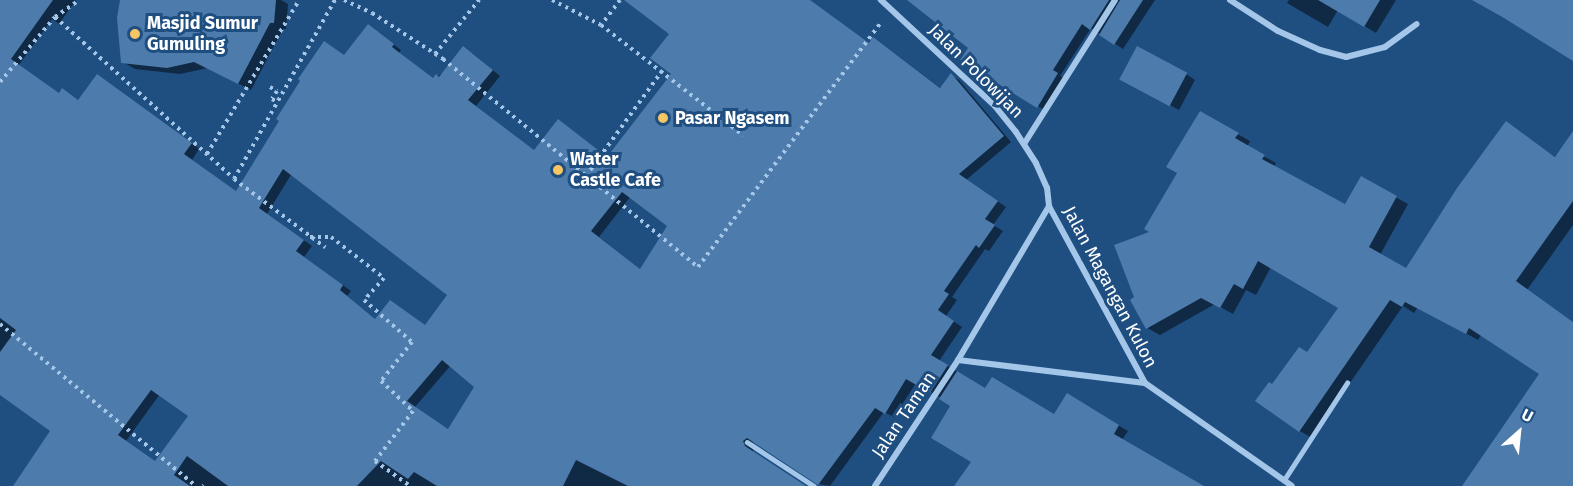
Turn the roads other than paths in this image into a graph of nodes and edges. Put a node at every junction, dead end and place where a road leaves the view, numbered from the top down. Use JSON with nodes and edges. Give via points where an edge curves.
{"nodes":[{"id":1,"x":881,"y":0,"type":"edge"},
{"id":2,"x":1115,"y":0,"type":"edge"},
{"id":3,"x":1230,"y":0,"type":"edge"},
{"id":4,"x":1417,"y":24,"type":"dead end"},
{"id":5,"x":1024,"y":144,"type":"junction"},
{"id":6,"x":1049,"y":206,"type":"junction"},
{"id":7,"x":958,"y":360,"type":"junction"},
{"id":8,"x":1347,"y":382,"type":"dead end"},
{"id":9,"x":1144,"y":383,"type":"junction"},
{"id":10,"x":747,"y":442,"type":"dead end"},
{"id":11,"x":1284,"y":480,"type":"junction"},
{"id":12,"x":814,"y":486,"type":"edge"},
{"id":13,"x":874,"y":486,"type":"edge"},
{"id":14,"x":1292,"y":486,"type":"edge"}],
"edges":[{"from":1,"to":5,"type":"street","name":"Jalan Polowijan","via":[[995,106]]},
{"from":2,"to":5,"type":"street"},
{"from":3,"to":4,"type":"street","via":[[1278,31],[1346,57],[1386,47]]},
{"from":5,"to":6,"type":"street","name":"Jalan Polowijan","via":[[1047,188]]},
{"from":6,"to":7,"type":"street"},
{"from":6,"to":9,"type":"street","name":"Jalan Magangan Kulon"},
{"from":7,"to":9,"type":"street","name":"Jalan Magangan Kulon"},
{"from":7,"to":13,"type":"street","name":"Jalan Taman"},
{"from":8,"to":11,"type":"lane"},
{"from":9,"to":11,"type":"street","name":"Jalan Magangan Kulon"},
{"from":10,"to":12,"type":"lane"},
{"from":11,"to":14,"type":"street","name":"Jalan Magangan Kulon"}]}
